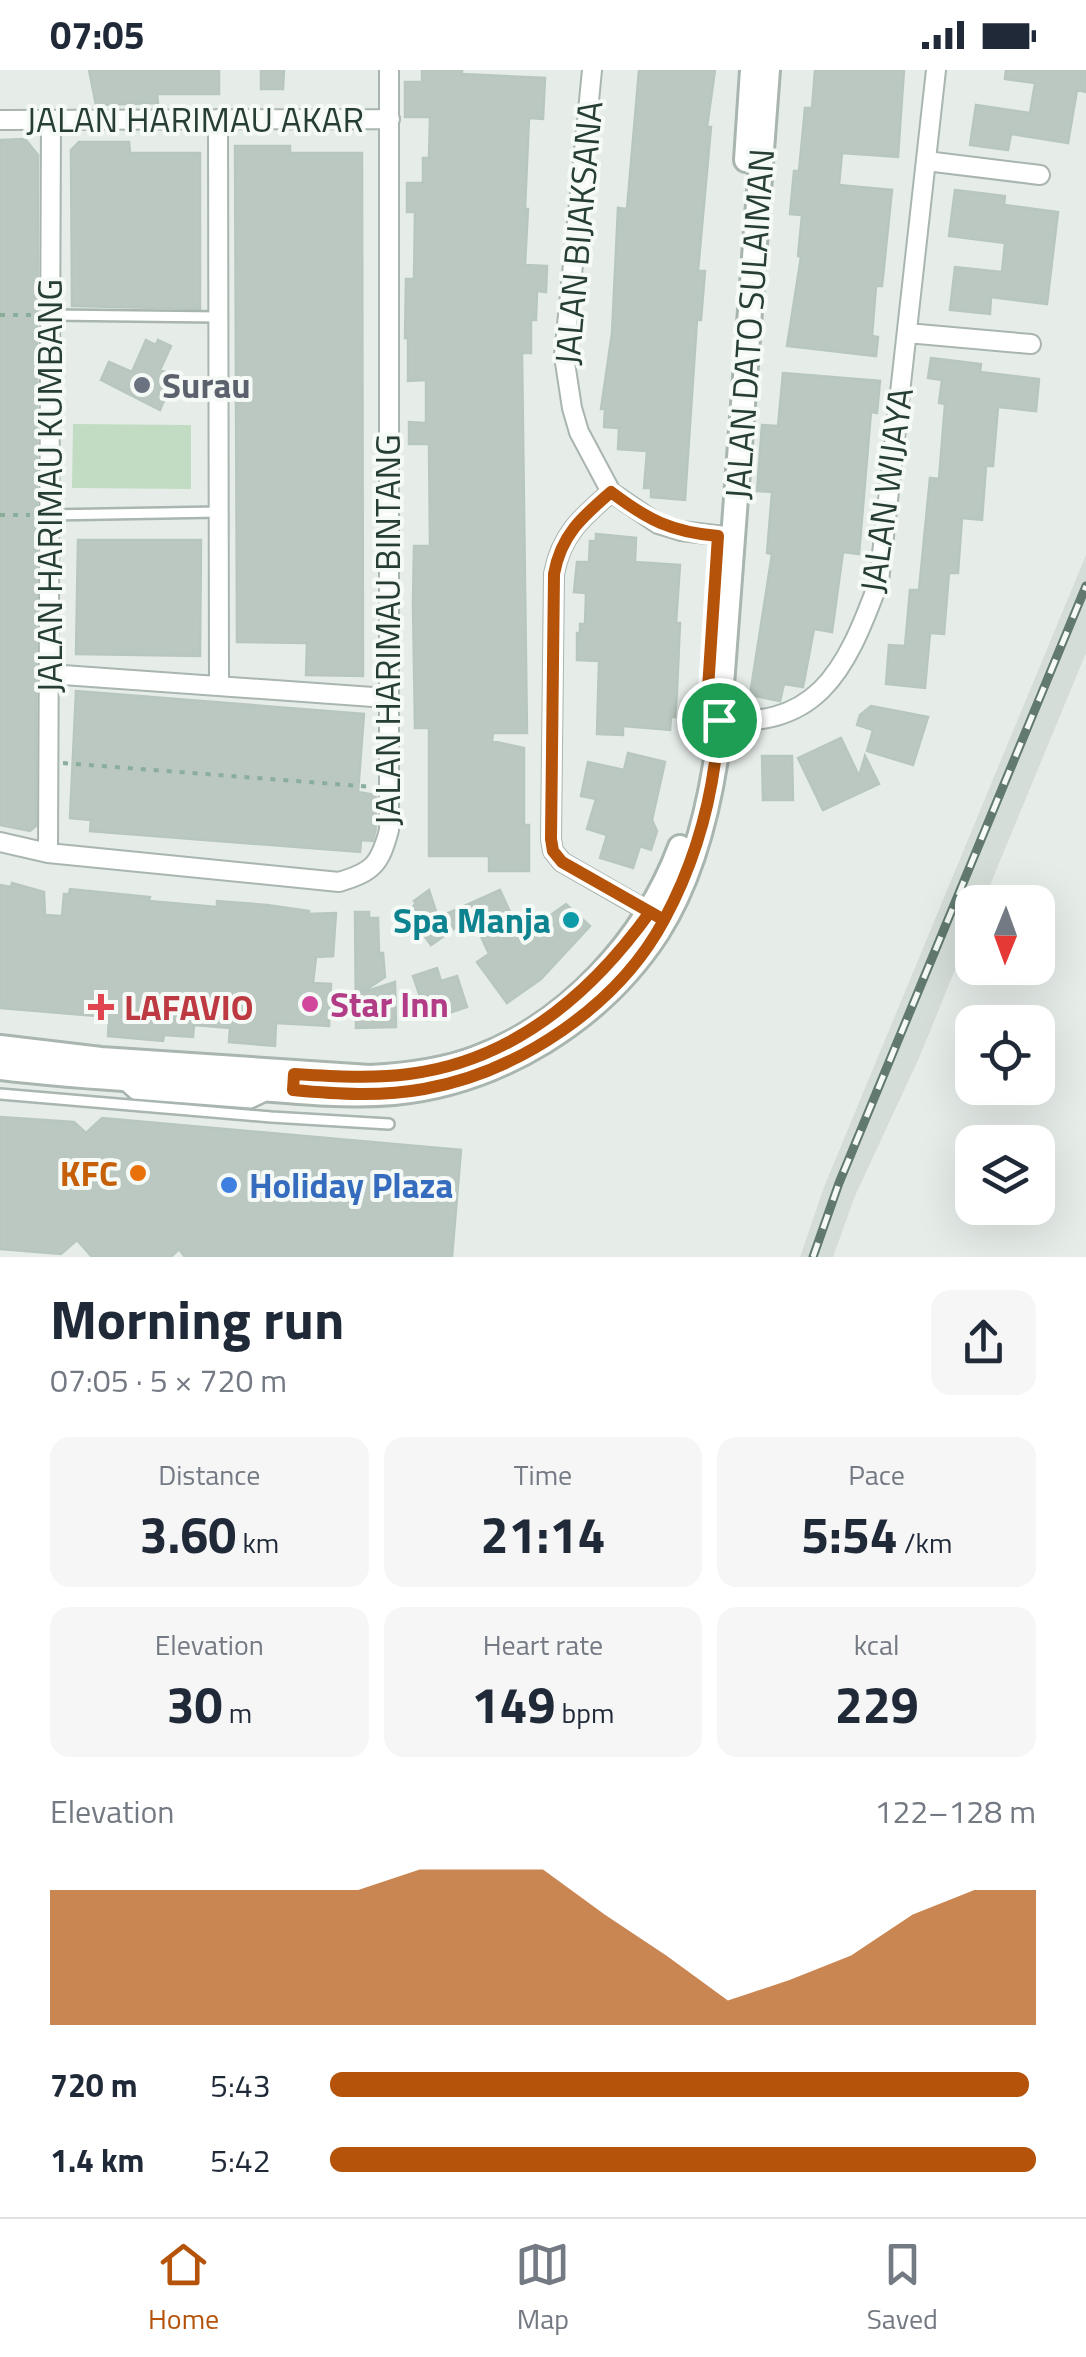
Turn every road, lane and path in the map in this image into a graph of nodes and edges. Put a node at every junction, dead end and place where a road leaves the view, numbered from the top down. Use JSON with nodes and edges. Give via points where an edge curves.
{"nodes":[{"id":1,"x":388,"y":70,"type":"edge"},
{"id":2,"x":592,"y":70,"type":"edge"},
{"id":3,"x":752,"y":70,"type":"edge"},
{"id":4,"x":768,"y":70,"type":"edge"},
{"id":5,"x":936,"y":70,"type":"edge"},
{"id":6,"x":218,"y":119,"type":"junction"},
{"id":7,"x":390,"y":119,"type":"junction"},
{"id":8,"x":0,"y":120,"type":"edge"},
{"id":9,"x":51,"y":120,"type":"junction"},
{"id":10,"x":926,"y":161,"type":"junction"},
{"id":11,"x":1040,"y":175,"type":"dead end"},
{"id":12,"x":0,"y":315,"type":"edge"},
{"id":13,"x":50,"y":315,"type":"junction"},
{"id":14,"x":218,"y":316,"type":"junction"},
{"id":15,"x":907,"y":333,"type":"junction"},
{"id":16,"x":1031,"y":344,"type":"dead end"},
{"id":17,"x":611,"y":492,"type":"junction"},
{"id":18,"x":219,"y":512,"type":"junction"},
{"id":19,"x":0,"y":514,"type":"edge"},
{"id":20,"x":50,"y":514,"type":"junction"},
{"id":21,"x":726,"y":537,"type":"junction"},
{"id":22,"x":49,"y":674,"type":"junction"},
{"id":23,"x":218,"y":686,"type":"junction"},
{"id":24,"x":387,"y":698,"type":"junction"},
{"id":25,"x":712,"y":720,"type":"junction"},
{"id":26,"x":48,"y":762,"type":"junction"},
{"id":27,"x":388,"y":788,"type":"junction"},
{"id":28,"x":0,"y":842,"type":"edge"},
{"id":29,"x":48,"y":853,"type":"junction"},
{"id":30,"x":657,"y":916,"type":"junction"},
{"id":31,"x":0,"y":1047,"type":"edge"},
{"id":32,"x":0,"y":1068,"type":"edge"},
{"id":33,"x":288,"y":1085,"type":"junction"},
{"id":34,"x":0,"y":1094,"type":"edge"},
{"id":35,"x":291,"y":1118,"type":"junction"},
{"id":36,"x":389,"y":1124,"type":"dead end"}],
"edges":[{"from":1,"to":7,"type":"street","name":"JALAN HARIMAU BINTANG"},
{"from":2,"to":17,"type":"street","name":"JALAN BIJAKSANA","via":[[564,356],[579,432]]},
{"from":3,"to":21,"type":"street","name":"JALAN DATO SULAIMAN"},
{"from":4,"to":21,"type":"street","name":"JALAN DATO SULAIMAN"},
{"from":5,"to":10,"type":"street","name":"JALAN WIJAYA"},
{"from":6,"to":7,"type":"street","name":"JALAN HARIMAU AKAR"},
{"from":6,"to":9,"type":"street","name":"JALAN HARIMAU AKAR"},
{"from":6,"to":14,"type":"street"},
{"from":7,"to":24,"type":"street","name":"JALAN HARIMAU BINTANG"},
{"from":8,"to":9,"type":"street","name":"JALAN HARIMAU AKAR"},
{"from":9,"to":13,"type":"street","name":"JALAN HARIMAU KUMBANG"},
{"from":10,"to":11,"type":"street"},
{"from":10,"to":15,"type":"street","name":"JALAN WIJAYA"},
{"from":12,"to":13,"type":"path"},
{"from":13,"to":14,"type":"lane"},
{"from":13,"to":20,"type":"street","name":"JALAN HARIMAU KUMBANG"},
{"from":14,"to":18,"type":"street"},
{"from":15,"to":16,"type":"street"},
{"from":15,"to":25,"type":"street","name":"JALAN WIJAYA","via":[[879,581],[862,628],[828,682],[800,709]]},
{"from":17,"to":21,"type":"street","name":"JALAN BIJAKSANA","via":[[658,524]]},
{"from":17,"to":30,"type":"street","via":[[570,530],[554,574],[551,839],[562,862]]},
{"from":18,"to":20,"type":"lane"},
{"from":18,"to":23,"type":"street"},
{"from":19,"to":20,"type":"path"},
{"from":20,"to":22,"type":"street","name":"JALAN HARIMAU KUMBANG"},
{"from":21,"to":25,"type":"street","name":"JALAN DATO SULAIMAN"},
{"from":22,"to":23,"type":"street"},
{"from":22,"to":26,"type":"street","name":"JALAN HARIMAU KUMBANG"},
{"from":23,"to":24,"type":"street"},
{"from":24,"to":27,"type":"street","name":"JALAN HARIMAU BINTANG"},
{"from":25,"to":30,"type":"street","name":"JALAN DATO SULAIMAN"},
{"from":26,"to":27,"type":"path"},
{"from":26,"to":29,"type":"street","name":"JALAN HARIMAU KUMBANG"},
{"from":27,"to":29,"type":"street","name":"JALAN HARIMAU BINTANG","via":[[389,830],[381,859],[361,876],[339,882]]},
{"from":28,"to":29,"type":"street","name":"JALAN HARIMAU BINTANG"},
{"from":30,"to":33,"type":"street","name":"JALAN DATO SULAIMAN","via":[[550,1017],[477,1058],[410,1074]]},
{"from":31,"to":33,"type":"street","name":"JALAN DATO SULAIMAN"},
{"from":32,"to":33,"type":"street","name":"JALAN DATO SULAIMAN"},
{"from":33,"to":35,"type":"lane"},
{"from":34,"to":35,"type":"lane"},
{"from":35,"to":36,"type":"lane"}]}
